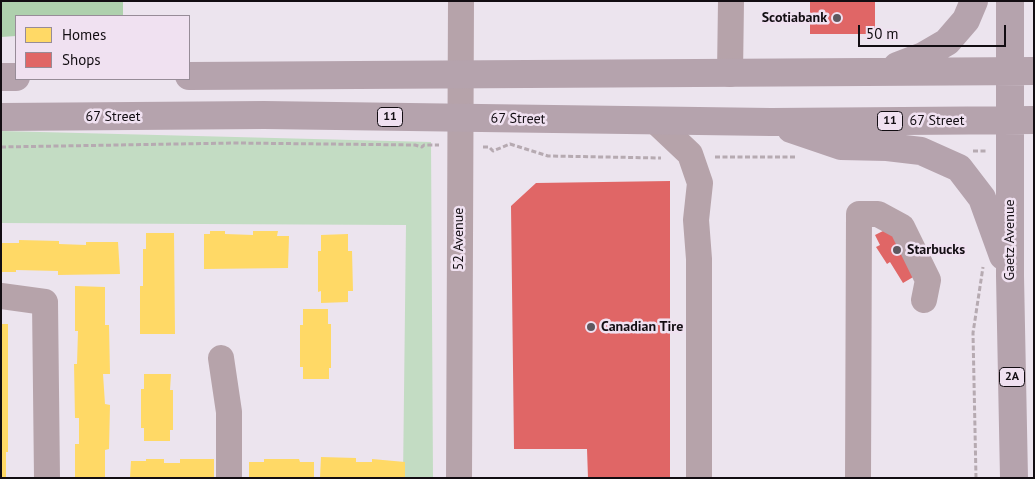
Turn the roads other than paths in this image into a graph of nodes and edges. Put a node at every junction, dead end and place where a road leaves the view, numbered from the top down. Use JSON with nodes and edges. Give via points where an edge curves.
{"nodes":[{"id":1,"x":461,"y":1,"type":"edge"},
{"id":2,"x":731,"y":1,"type":"edge"},
{"id":3,"x":974,"y":1,"type":"edge"},
{"id":4,"x":1010,"y":1,"type":"edge"},
{"id":5,"x":1022,"y":71,"type":"edge"},
{"id":6,"x":881,"y":72,"type":"junction"},
{"id":7,"x":730,"y":74,"type":"junction"},
{"id":8,"x":190,"y":76,"type":"edge"},
{"id":9,"x":460,"y":76,"type":"junction"},
{"id":10,"x":1,"y":77,"type":"edge"},
{"id":11,"x":15,"y":77,"type":"edge"},
{"id":12,"x":1,"y":117,"type":"edge"},
{"id":13,"x":460,"y":118,"type":"junction"},
{"id":14,"x":654,"y":120,"type":"junction"},
{"id":15,"x":771,"y":122,"type":"junction"},
{"id":16,"x":1028,"y":122,"type":"edge"},
{"id":17,"x":1010,"y":276,"type":"junction"},
{"id":18,"x":1,"y":296,"type":"edge"},
{"id":19,"x":924,"y":300,"type":"dead end"},
{"id":20,"x":221,"y":358,"type":"dead end"},
{"id":21,"x":1012,"y":474,"type":"edge"},
{"id":22,"x":47,"y":478,"type":"edge"},
{"id":23,"x":230,"y":478,"type":"edge"},
{"id":24,"x":459,"y":478,"type":"edge"},
{"id":25,"x":699,"y":478,"type":"edge"},
{"id":26,"x":858,"y":478,"type":"edge"}],
"edges":[{"from":1,"to":9,"type":"street","name":"52 Avenue"},
{"from":2,"to":7,"type":"street"},
{"from":3,"to":6,"type":"main road","via":[[966,20],[947,42],[923,56]]},
{"from":4,"to":5,"type":"main road"},
{"from":5,"to":6,"type":"main road"},
{"from":5,"to":16,"type":"main road"},
{"from":6,"to":7,"type":"main road"},
{"from":7,"to":9,"type":"main road"},
{"from":8,"to":9,"type":"main road"},
{"from":9,"to":13,"type":"street","name":"52 Avenue"},
{"from":10,"to":11,"type":"main road"},
{"from":12,"to":13,"type":"main road","name":"67 Street","number":"11","via":[[264,115]]},
{"from":13,"to":14,"type":"main road","name":"67 Street","number":"11"},
{"from":13,"to":24,"type":"street","name":"52 Avenue"},
{"from":14,"to":15,"type":"main road","name":"67 Street","number":"11"},
{"from":14,"to":25,"type":"street","via":[[693,158],[700,183],[696,220],[699,259]]},
{"from":15,"to":16,"type":"main road","name":"67 Street","number":"11"},
{"from":15,"to":17,"type":"main road","via":[[841,146],[921,151],[958,168],[982,198]]},
{"from":16,"to":17,"type":"main road","name":"Gaetz Avenue","number":"2A"},
{"from":17,"to":21,"type":"main road","name":"Gaetz Avenue","number":"2A"},
{"from":18,"to":22,"type":"street","via":[[45,302]]},
{"from":19,"to":26,"type":"street","via":[[928,280],[902,227],[878,214],[859,214]]},
{"from":20,"to":23,"type":"street","via":[[229,412]]}]}
